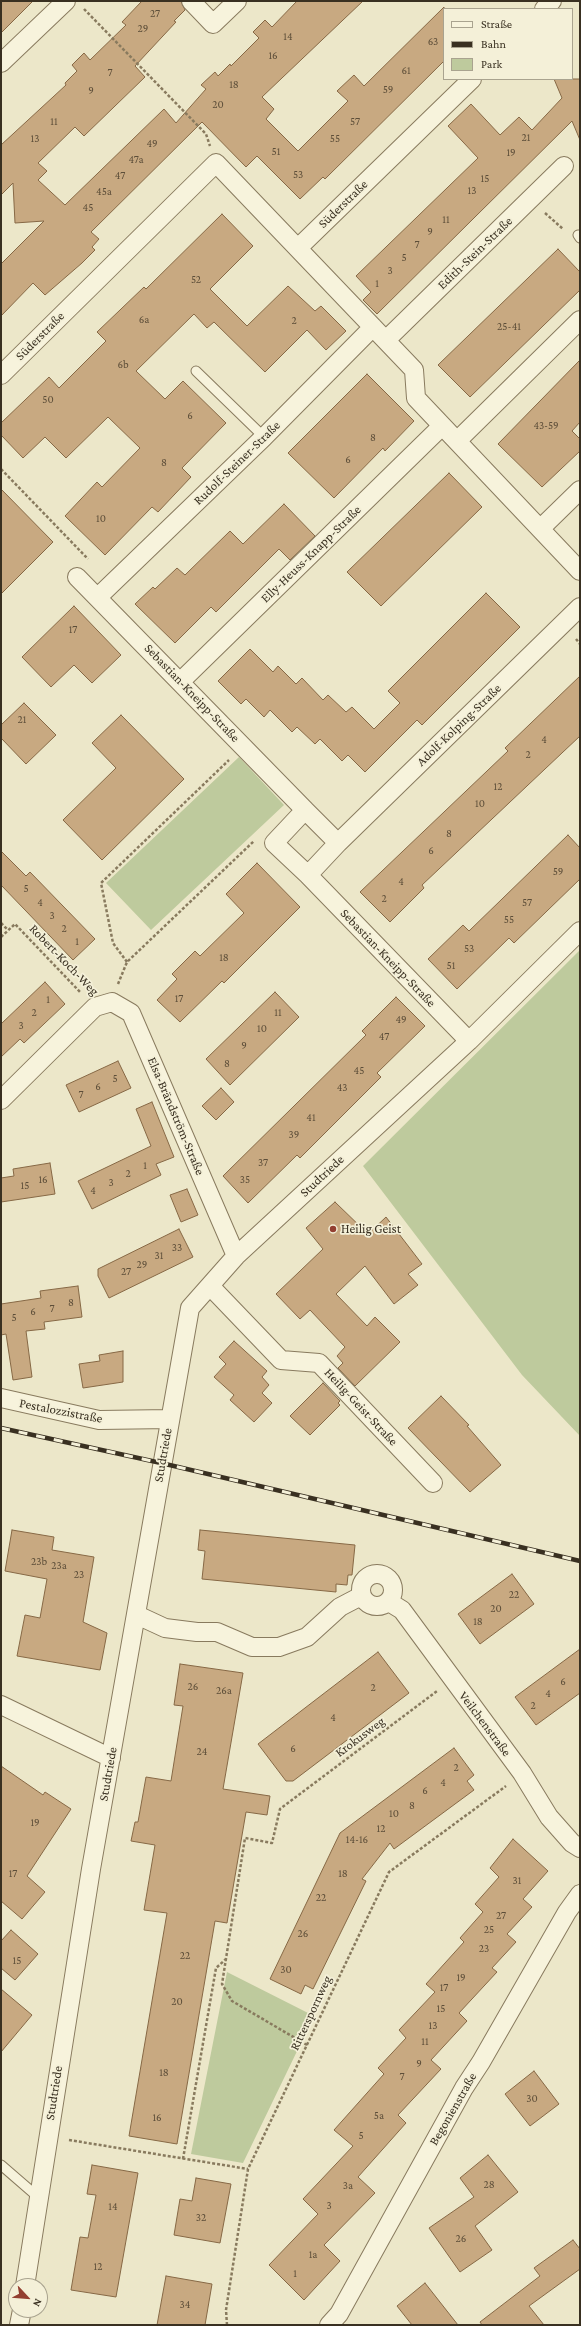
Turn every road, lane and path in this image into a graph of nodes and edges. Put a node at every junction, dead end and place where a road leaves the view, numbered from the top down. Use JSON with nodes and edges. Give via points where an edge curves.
{"nodes":[{"id":1,"x":191,"y":1,"type":"edge"},
{"id":2,"x":237,"y":1,"type":"edge"},
{"id":3,"x":74,"y":4,"type":"edge"},
{"id":4,"x":1,"y":63,"type":"edge"},
{"id":5,"x":471,"y":80,"type":"edge"},
{"id":6,"x":216,"y":163,"type":"junction"},
{"id":7,"x":564,"y":166,"type":"dead end"},
{"id":8,"x":530,"y":198,"type":"junction"},
{"id":9,"x":579,"y":237,"type":"edge"},
{"id":10,"x":298,"y":248,"type":"junction"},
{"id":11,"x":580,"y":320,"type":"edge"},
{"id":12,"x":379,"y":334,"type":"junction"},
{"id":13,"x":196,"y":371,"type":"dead end"},
{"id":14,"x":1,"y":374,"type":"edge"},
{"id":15,"x":442,"y":426,"type":"junction"},
{"id":16,"x":264,"y":437,"type":"junction"},
{"id":17,"x":457,"y":441,"type":"junction"},
{"id":18,"x":1,"y":469,"type":"edge"},
{"id":19,"x":580,"y":490,"type":"edge"},
{"id":20,"x":540,"y":529,"type":"junction"},
{"id":21,"x":90,"y":560,"type":"dead end"},
{"id":22,"x":580,"y":571,"type":"edge"},
{"id":23,"x":78,"y":577,"type":"dead end"},
{"id":24,"x":98,"y":597,"type":"junction"},
{"id":25,"x":580,"y":607,"type":"edge"},
{"id":26,"x":180,"y":682,"type":"junction"},
{"id":27,"x":243,"y":746,"type":"junction"},
{"id":28,"x":305,"y":810,"type":"junction"},
{"id":29,"x":274,"y":843,"type":"junction"},
{"id":30,"x":338,"y":843,"type":"junction"},
{"id":31,"x":308,"y":875,"type":"junction"},
{"id":32,"x":1,"y":923,"type":"edge"},
{"id":33,"x":8,"y":930,"type":"junction"},
{"id":34,"x":580,"y":931,"type":"edge"},
{"id":35,"x":1,"y":937,"type":"edge"},
{"id":36,"x":127,"y":962,"type":"junction"},
{"id":37,"x":103,"y":1005,"type":"junction"},
{"id":38,"x":469,"y":1040,"type":"junction"},
{"id":39,"x":1,"y":1100,"type":"edge"},
{"id":40,"x":236,"y":1256,"type":"junction"},
{"id":41,"x":210,"y":1286,"type":"junction"},
{"id":42,"x":1,"y":1398,"type":"edge"},
{"id":43,"x":170,"y":1418,"type":"junction"},
{"id":44,"x":433,"y":1483,"type":"dead end"},
{"id":45,"x":361,"y":1596,"type":"junction"},
{"id":46,"x":389,"y":1602,"type":"junction"},
{"id":47,"x":137,"y":1615,"type":"junction"},
{"id":48,"x":452,"y":1680,"type":"junction"},
{"id":49,"x":1,"y":1705,"type":"edge"},
{"id":50,"x":111,"y":1758,"type":"junction"},
{"id":51,"x":522,"y":1773,"type":"junction"},
{"id":52,"x":580,"y":1848,"type":"edge"},
{"id":53,"x":580,"y":1894,"type":"edge"},
{"id":54,"x":226,"y":1958,"type":"junction"},
{"id":55,"x":307,"y":2045,"type":"junction"},
{"id":56,"x":47,"y":2136,"type":"junction"},
{"id":57,"x":183,"y":2159,"type":"junction"},
{"id":58,"x":1,"y":2165,"type":"edge"},
{"id":59,"x":248,"y":2169,"type":"junction"},
{"id":60,"x":38,"y":2197,"type":"junction"},
{"id":61,"x":26,"y":2278,"type":"edge"},
{"id":62,"x":227,"y":2325,"type":"edge"},
{"id":63,"x":329,"y":2325,"type":"edge"}],
"edges":[{"from":1,"to":2,"type":"street","via":[[213,24]]},
{"from":3,"to":4,"type":"street"},
{"from":3,"to":6,"type":"path","via":[[206,134]]},
{"from":5,"to":10,"type":"street","name":"Süderstraße"},
{"from":6,"to":10,"type":"street"},
{"from":6,"to":14,"type":"street","name":"Süderstraße"},
{"from":7,"to":8,"type":"street","name":"Edith-Stein-Straße"},
{"from":8,"to":9,"type":"path","via":[[561,228]]},
{"from":8,"to":12,"type":"street","name":"Edith-Stein-Straße"},
{"from":10,"to":12,"type":"street"},
{"from":11,"to":17,"type":"street"},
{"from":12,"to":15,"type":"street","via":[[414,370],[416,398]]},
{"from":12,"to":16,"type":"street","name":"Rudolf-Steiner-Straße"},
{"from":13,"to":16,"type":"lane"},
{"from":15,"to":17,"type":"street"},
{"from":15,"to":26,"type":"street","name":"Elly-Heuss-Knapp-Straße"},
{"from":16,"to":24,"type":"street","name":"Rudolf-Steiner-Straße"},
{"from":17,"to":20,"type":"street"},
{"from":18,"to":21,"type":"path"},
{"from":19,"to":20,"type":"street"},
{"from":20,"to":22,"type":"street"},
{"from":23,"to":24,"type":"street","name":"Sebastian-Kneipp-Straße"},
{"from":24,"to":26,"type":"street","name":"Sebastian-Kneipp-Straße"},
{"from":25,"to":30,"type":"street","name":"Adolf-Kolping-Straße"},
{"from":26,"to":27,"type":"street","name":"Sebastian-Kneipp-Straße"},
{"from":27,"to":28,"type":"street","name":"Sebastian-Kneipp-Straße"},
{"from":27,"to":36,"type":"path","via":[[101,883],[113,943]]},
{"from":28,"to":29,"type":"street"},
{"from":28,"to":30,"type":"street","name":"Sebastian-Kneipp-Straße"},
{"from":29,"to":31,"type":"street","name":"Sebastian-Kneipp-Straße"},
{"from":29,"to":36,"type":"path","via":[[258,838]]},
{"from":30,"to":31,"type":"street"},
{"from":31,"to":38,"type":"street","name":"Sebastian-Kneipp-Straße"},
{"from":32,"to":33,"type":"path"},
{"from":33,"to":35,"type":"path","name":"Robert-Koch-Weg"},
{"from":33,"to":37,"type":"path","name":"Robert-Koch-Weg","via":[[15,924]]},
{"from":34,"to":38,"type":"street","name":"Studtriede"},
{"from":36,"to":37,"type":"path"},
{"from":37,"to":39,"type":"street"},
{"from":37,"to":40,"type":"street","name":"Elsa-Brändström-Straße","via":[[131,1014]]},
{"from":38,"to":40,"type":"street","name":"Studtriede"},
{"from":40,"to":41,"type":"street","name":"Studtriede"},
{"from":41,"to":43,"type":"street","name":"Studtriede","via":[[190,1308]]},
{"from":41,"to":44,"type":"street","name":"Heilig-Geist-Straße","via":[[281,1360],[319,1363]]},
{"from":42,"to":43,"type":"street","name":"Pestalozzistraße","via":[[99,1420]]},
{"from":43,"to":47,"type":"street","name":"Studtriede"},
{"from":45,"to":46,"type":"street","via":[[368,1605],[379,1607]]},
{"from":45,"to":46,"type":"street","via":[[361,1584],[368,1575],[380,1573],[390,1579],[394,1591]]},
{"from":45,"to":47,"type":"street","via":[[340,1607],[306,1637],[279,1647],[252,1647],[217,1632],[165,1628]]},
{"from":46,"to":48,"type":"street","name":"Veilchenstraße","via":[[402,1610]]},
{"from":47,"to":50,"type":"street","name":"Studtriede"},
{"from":48,"to":51,"type":"street","name":"Veilchenstraße"},
{"from":48,"to":54,"type":"path","name":"Krokusweg","via":[[280,1809],[272,1843],[245,1838]]},
{"from":49,"to":50,"type":"street"},
{"from":50,"to":56,"type":"street","name":"Studtriede"},
{"from":51,"to":52,"type":"street","name":"Veilchenstraße","via":[[548,1817]]},
{"from":51,"to":55,"type":"path","name":"Ritterspornweg","via":[[389,1872]]},
{"from":53,"to":63,"type":"street","name":"Begonienstraße","via":[[464,2088],[339,2314]]},
{"from":54,"to":55,"type":"path","via":[[222,1984],[232,2001]]},
{"from":54,"to":57,"type":"path","via":[[216,1968]]},
{"from":55,"to":59,"type":"path","name":"Ritterspornweg"},
{"from":56,"to":57,"type":"path","name":"Studtriede"},
{"from":56,"to":60,"type":"street","name":"Studtriede"},
{"from":57,"to":59,"type":"path","name":"Studtriede"},
{"from":58,"to":60,"type":"lane"},
{"from":59,"to":62,"type":"path","name":"Ritterspornweg","via":[[226,2310]]},
{"from":60,"to":61,"type":"street","name":"Studtriede"}]}
